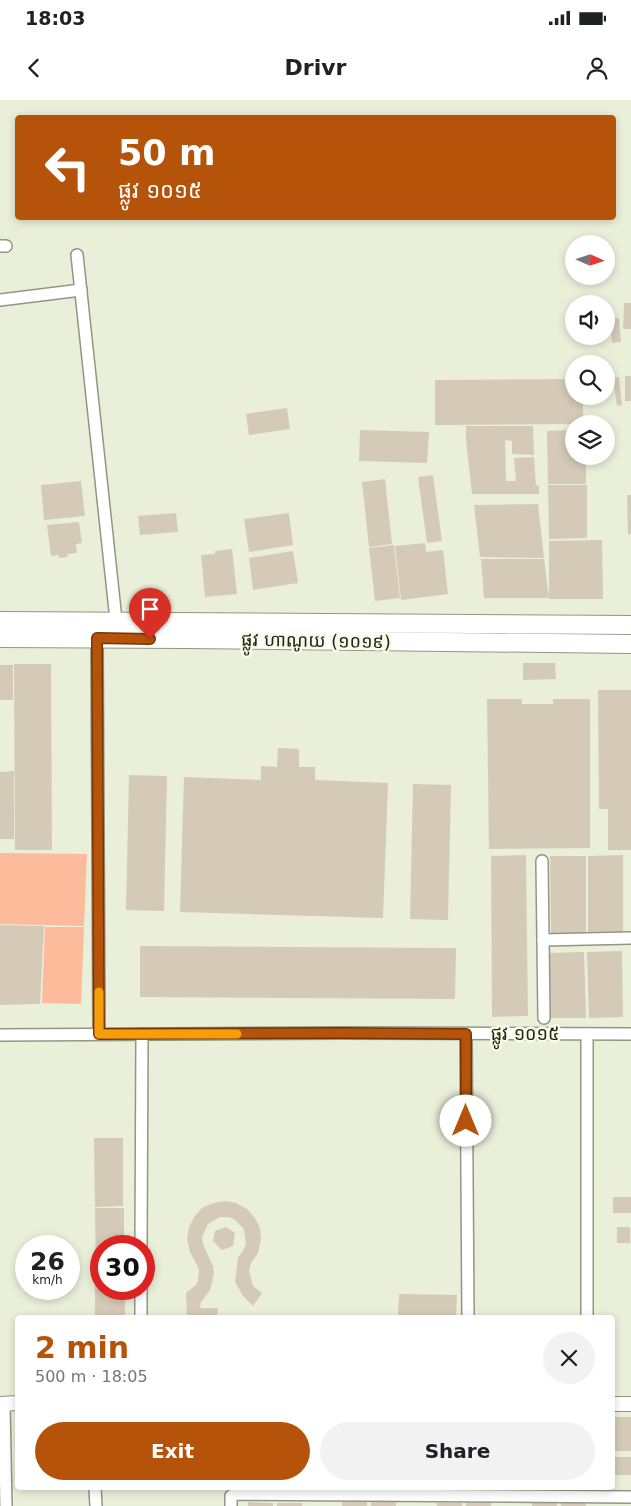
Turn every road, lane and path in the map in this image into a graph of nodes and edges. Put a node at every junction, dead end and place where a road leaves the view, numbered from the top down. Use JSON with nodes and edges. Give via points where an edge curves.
{"nodes":[{"id":1,"x":77,"y":255,"type":"dead end"},
{"id":2,"x":81,"y":290,"type":"junction"},
{"id":3,"x":0,"y":300,"type":"edge"},
{"id":4,"x":0,"y":620,"type":"edge"},
{"id":5,"x":116,"y":620,"type":"junction"},
{"id":6,"x":631,"y":625,"type":"edge"},
{"id":7,"x":0,"y":638,"type":"edge"},
{"id":8,"x":97,"y":638,"type":"junction"},
{"id":9,"x":631,"y":644,"type":"edge"},
{"id":10,"x":542,"y":861,"type":"dead end"},
{"id":11,"x":631,"y":938,"type":"edge"},
{"id":12,"x":543,"y":940,"type":"junction"},
{"id":13,"x":544,"y":1018,"type":"dead end"},
{"id":14,"x":99,"y":1034,"type":"junction"},
{"id":15,"x":142,"y":1034,"type":"junction"},
{"id":16,"x":466,"y":1034,"type":"junction"},
{"id":17,"x":587,"y":1034,"type":"junction"},
{"id":18,"x":631,"y":1034,"type":"edge"},
{"id":19,"x":0,"y":1035,"type":"edge"},
{"id":20,"x":141,"y":1235,"type":"edge"},
{"id":21,"x":141,"y":1300,"type":"edge"},
{"id":22,"x":141,"y":1315,"type":"edge"},
{"id":23,"x":468,"y":1315,"type":"edge"},
{"id":24,"x":587,"y":1315,"type":"edge"},
{"id":25,"x":7,"y":1403,"type":"edge"},
{"id":26,"x":615,"y":1404,"type":"edge"},
{"id":27,"x":631,"y":1404,"type":"edge"},
{"id":28,"x":96,"y":1490,"type":"edge"},
{"id":29,"x":631,"y":1497,"type":"edge"},
{"id":30,"x":326,"y":1501,"type":"edge"},
{"id":31,"x":419,"y":1501,"type":"edge"},
{"id":32,"x":515,"y":1501,"type":"edge"},
{"id":33,"x":610,"y":1501,"type":"edge"},
{"id":34,"x":6,"y":1506,"type":"edge"},
{"id":35,"x":96,"y":1506,"type":"edge"},
{"id":36,"x":231,"y":1506,"type":"edge"}],
"edges":[{"from":1,"to":2,"type":"street"},
{"from":2,"to":3,"type":"street"},
{"from":2,"to":5,"type":"street"},
{"from":4,"to":5,"type":"main road","name":"ផ្លូវ ហាណូយ (១០១៩)"},
{"from":5,"to":6,"type":"main road","name":"ផ្លូវ ហាណូយ (១០១៩)"},
{"from":7,"to":8,"type":"main road","name":"ផ្លូវ ហាណូយ (១០១៩)"},
{"from":8,"to":9,"type":"main road","name":"ផ្លូវ ហាណូយ (១០១៩)"},
{"from":8,"to":14,"type":"street"},
{"from":10,"to":12,"type":"street"},
{"from":11,"to":12,"type":"street"},
{"from":12,"to":13,"type":"street"},
{"from":14,"to":15,"type":"street","name":"ផ្លូវ ១០១៥"},
{"from":14,"to":19,"type":"street","name":"ផ្លូវ ១០១៥"},
{"from":15,"to":16,"type":"street","name":"ផ្លូវ ១០១៥"},
{"from":15,"to":20,"type":"street"},
{"from":16,"to":17,"type":"street","name":"ផ្លូវ ១០១៥"},
{"from":16,"to":23,"type":"street"},
{"from":17,"to":18,"type":"street","name":"ផ្លូវ ១០១៥"},
{"from":17,"to":24,"type":"street"},
{"from":21,"to":22,"type":"street"},
{"from":25,"to":34,"type":"street"},
{"from":26,"to":27,"type":"street"},
{"from":28,"to":35,"type":"street"},
{"from":29,"to":33,"type":"street"},
{"from":30,"to":31,"type":"street"},
{"from":30,"to":36,"type":"street","via":[[234,1494]]},
{"from":31,"to":32,"type":"street"},
{"from":32,"to":33,"type":"street"}]}
